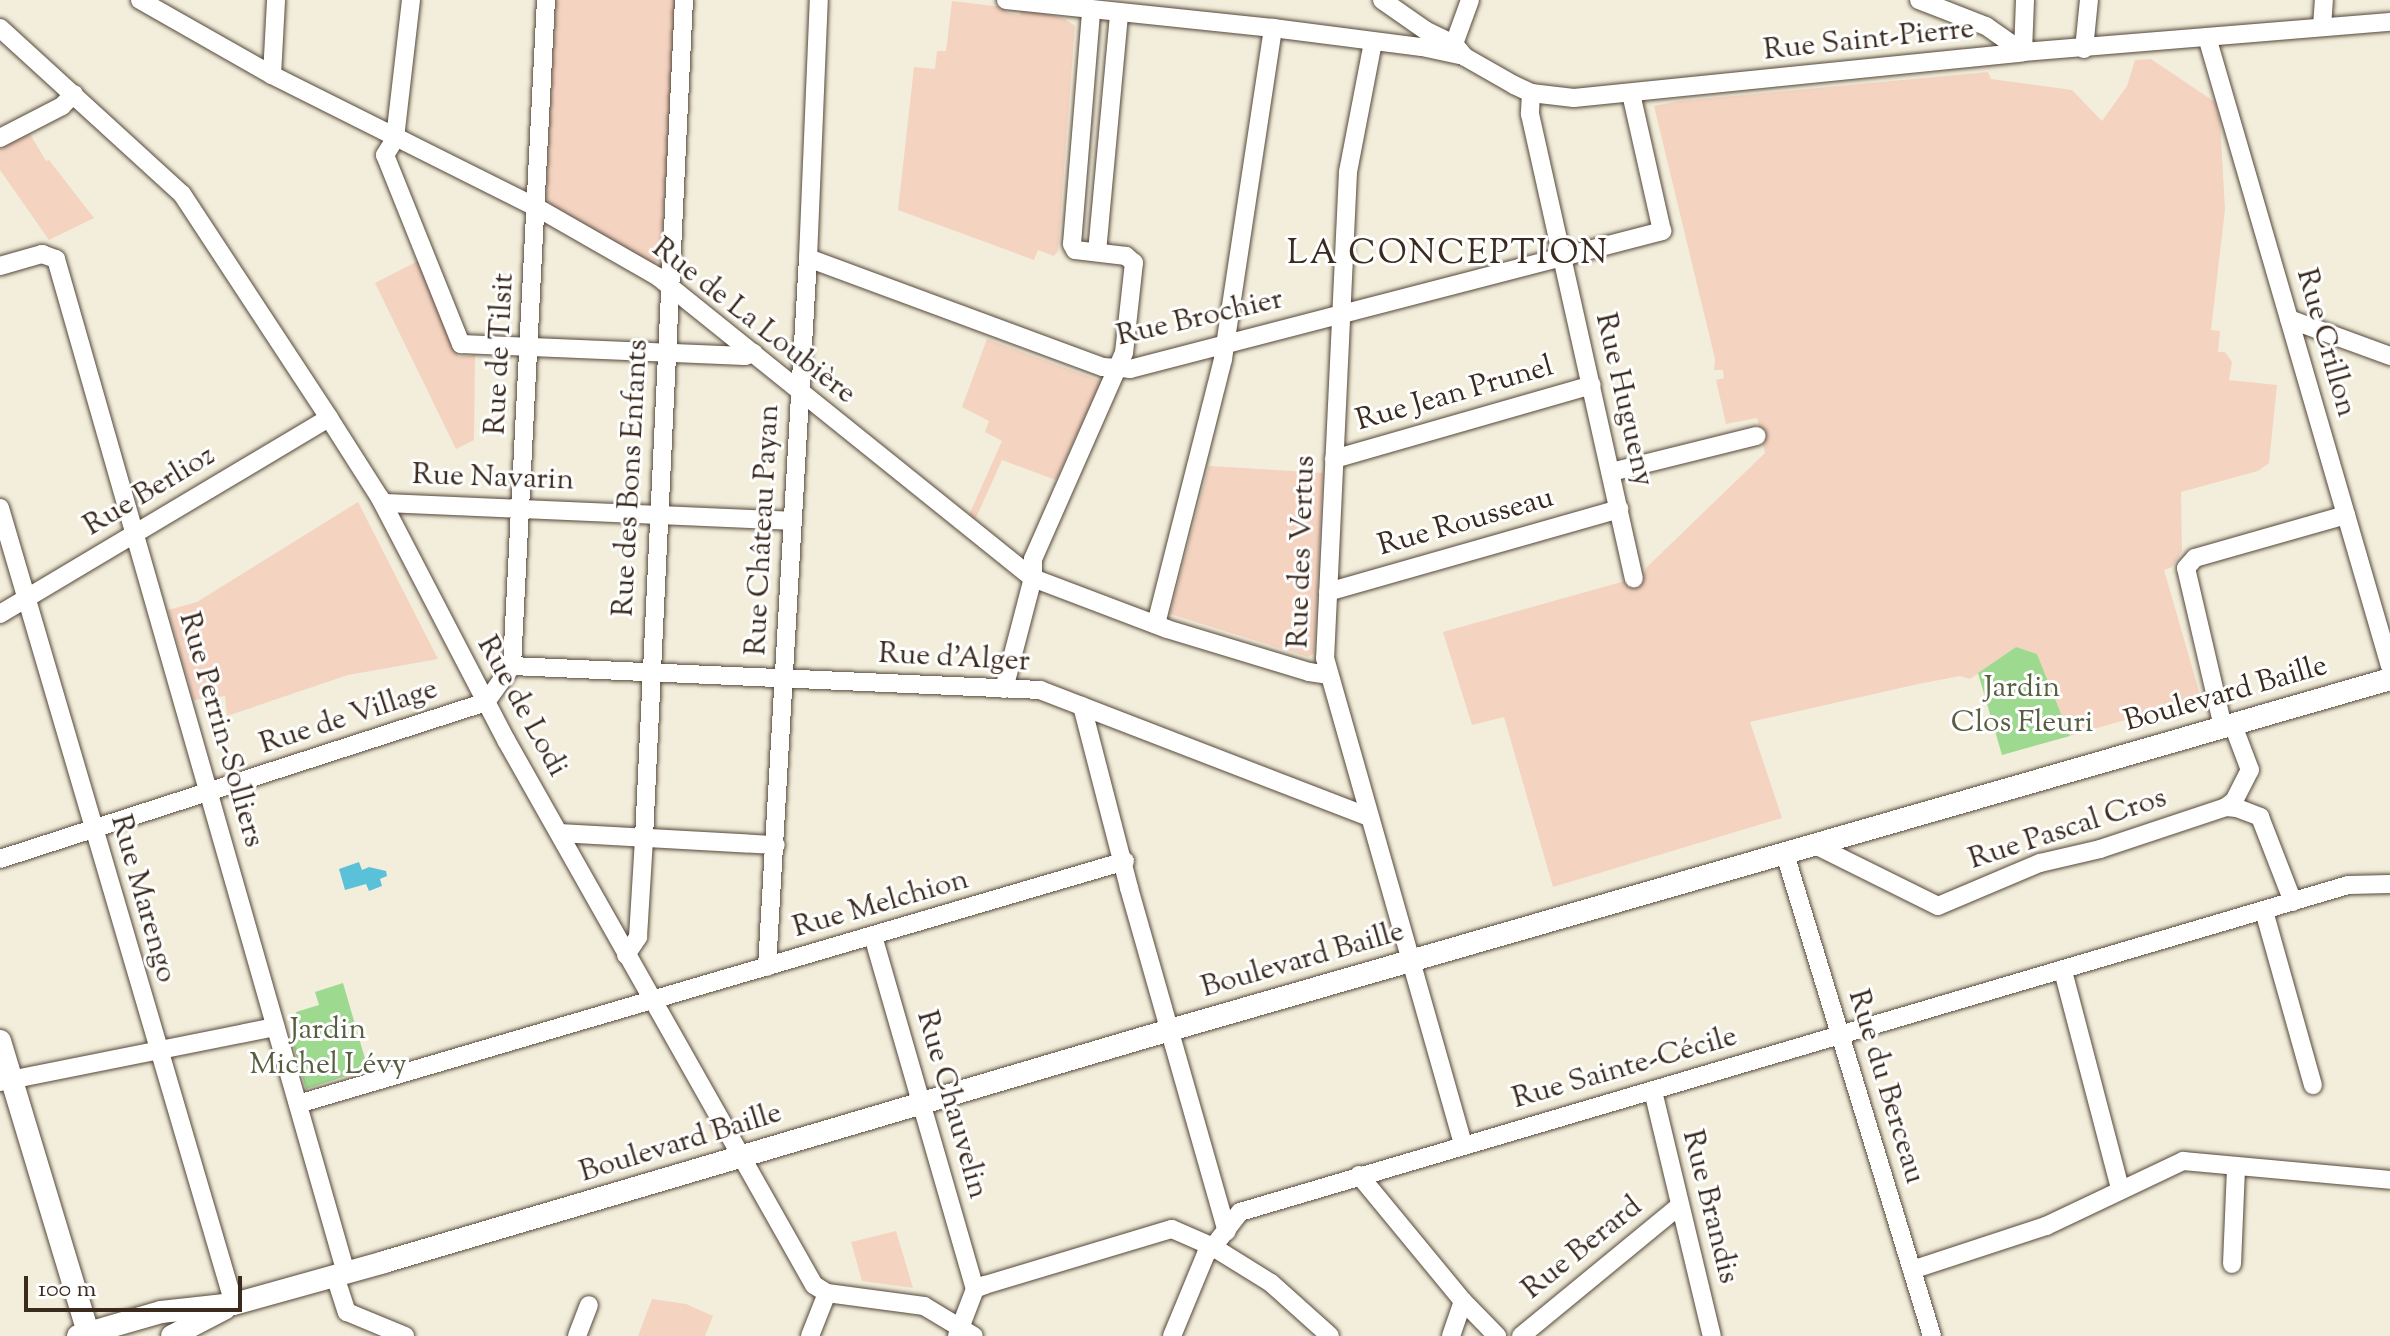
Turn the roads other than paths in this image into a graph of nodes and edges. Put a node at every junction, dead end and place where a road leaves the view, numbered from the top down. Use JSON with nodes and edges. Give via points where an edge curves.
{"nodes":[{"id":1,"x":140,"y":0,"type":"edge"},
{"id":2,"x":276,"y":0,"type":"edge"},
{"id":3,"x":411,"y":0,"type":"edge"},
{"id":4,"x":546,"y":0,"type":"edge"},
{"id":5,"x":684,"y":0,"type":"edge"},
{"id":6,"x":819,"y":0,"type":"edge"},
{"id":7,"x":1006,"y":0,"type":"edge"},
{"id":8,"x":1382,"y":0,"type":"edge"},
{"id":9,"x":1470,"y":0,"type":"edge"},
{"id":10,"x":1919,"y":0,"type":"edge"},
{"id":11,"x":2025,"y":0,"type":"edge"},
{"id":12,"x":2089,"y":0,"type":"edge"},
{"id":13,"x":2324,"y":0,"type":"edge"},
{"id":14,"x":1091,"y":11,"type":"junction"},
{"id":15,"x":1119,"y":14,"type":"junction"},
{"id":16,"x":2390,"y":22,"type":"edge"},
{"id":17,"x":2322,"y":27,"type":"junction"},
{"id":18,"x":0,"y":28,"type":"edge"},
{"id":19,"x":1273,"y":28,"type":"junction"},
{"id":20,"x":2207,"y":37,"type":"junction"},
{"id":21,"x":1373,"y":42,"type":"junction"},
{"id":22,"x":2084,"y":49,"type":"junction"},
{"id":23,"x":1460,"y":50,"type":"junction"},
{"id":24,"x":2023,"y":52,"type":"junction"},
{"id":25,"x":272,"y":75,"type":"junction"},
{"id":26,"x":1531,"y":93,"type":"junction"},
{"id":27,"x":1631,"y":93,"type":"junction"},
{"id":28,"x":74,"y":94,"type":"junction"},
{"id":29,"x":0,"y":138,"type":"edge"},
{"id":30,"x":395,"y":139,"type":"junction"},
{"id":31,"x":536,"y":207,"type":"junction"},
{"id":32,"x":1097,"y":252,"type":"junction"},
{"id":33,"x":1562,"y":255,"type":"junction"},
{"id":34,"x":808,"y":258,"type":"junction"},
{"id":35,"x":0,"y":266,"type":"edge"},
{"id":36,"x":668,"y":285,"type":"junction"},
{"id":37,"x":1341,"y":313,"type":"junction"},
{"id":38,"x":2289,"y":319,"type":"junction"},
{"id":39,"x":1225,"y":345,"type":"junction"},
{"id":40,"x":530,"y":346,"type":"junction"},
{"id":41,"x":665,"y":351,"type":"junction"},
{"id":42,"x":753,"y":353,"type":"junction"},
{"id":43,"x":2390,"y":356,"type":"edge"},
{"id":44,"x":1117,"y":371,"type":"junction"},
{"id":45,"x":1592,"y":385,"type":"junction"},
{"id":46,"x":799,"y":391,"type":"junction"},
{"id":47,"x":329,"y":418,"type":"junction"},
{"id":48,"x":1757,"y":436,"type":"dead end"},
{"id":49,"x":1334,"y":459,"type":"junction"},
{"id":50,"x":1611,"y":472,"type":"junction"},
{"id":51,"x":383,"y":503,"type":"junction"},
{"id":52,"x":0,"y":508,"type":"edge"},
{"id":53,"x":522,"y":509,"type":"junction"},
{"id":54,"x":1619,"y":509,"type":"junction"},
{"id":55,"x":658,"y":513,"type":"junction"},
{"id":56,"x":2346,"y":515,"type":"junction"},
{"id":57,"x":793,"y":521,"type":"junction"},
{"id":58,"x":135,"y":533,"type":"junction"},
{"id":59,"x":1033,"y":578,"type":"junction"},
{"id":60,"x":1634,"y":579,"type":"dead end"},
{"id":61,"x":1328,"y":592,"type":"junction"},
{"id":62,"x":26,"y":599,"type":"junction"},
{"id":63,"x":0,"y":614,"type":"edge"},
{"id":64,"x":1156,"y":624,"type":"junction"},
{"id":65,"x":512,"y":666,"type":"junction"},
{"id":66,"x":2390,"y":666,"type":"edge"},
{"id":67,"x":651,"y":673,"type":"junction"},
{"id":68,"x":1328,"y":675,"type":"junction"},
{"id":69,"x":784,"y":679,"type":"junction"},
{"id":70,"x":2390,"y":679,"type":"edge"},
{"id":71,"x":1004,"y":689,"type":"junction"},
{"id":72,"x":486,"y":702,"type":"junction"},
{"id":73,"x":1082,"y":706,"type":"junction"},
{"id":74,"x":2228,"y":726,"type":"junction"},
{"id":75,"x":209,"y":792,"type":"junction"},
{"id":76,"x":2226,"y":807,"type":"junction"},
{"id":77,"x":1369,"y":817,"type":"junction"},
{"id":78,"x":93,"y":830,"type":"junction"},
{"id":79,"x":559,"y":833,"type":"junction"},
{"id":80,"x":644,"y":838,"type":"junction"},
{"id":81,"x":776,"y":845,"type":"junction"},
{"id":82,"x":1830,"y":852,"type":"junction"},
{"id":83,"x":1785,"y":854,"type":"junction"},
{"id":84,"x":0,"y":859,"type":"edge"},
{"id":85,"x":1125,"y":861,"type":"junction"},
{"id":86,"x":2390,"y":884,"type":"edge"},
{"id":87,"x":2293,"y":902,"type":"junction"},
{"id":88,"x":2264,"y":911,"type":"junction"},
{"id":89,"x":873,"y":936,"type":"junction"},
{"id":90,"x":626,"y":955,"type":"junction"},
{"id":91,"x":1410,"y":962,"type":"junction"},
{"id":92,"x":767,"y":967,"type":"junction"},
{"id":93,"x":2063,"y":971,"type":"junction"},
{"id":94,"x":652,"y":1000,"type":"junction"},
{"id":95,"x":276,"y":1027,"type":"junction"},
{"id":96,"x":1169,"y":1031,"type":"junction"},
{"id":97,"x":1840,"y":1036,"type":"junction"},
{"id":98,"x":0,"y":1041,"type":"edge"},
{"id":99,"x":157,"y":1050,"type":"junction"},
{"id":100,"x":6,"y":1081,"type":"edge"},
{"id":101,"x":2313,"y":1085,"type":"dead end"},
{"id":102,"x":1653,"y":1091,"type":"junction"},
{"id":103,"x":921,"y":1103,"type":"junction"},
{"id":104,"x":298,"y":1104,"type":"junction"},
{"id":105,"x":1463,"y":1144,"type":"junction"},
{"id":106,"x":745,"y":1158,"type":"junction"},
{"id":107,"x":2236,"y":1168,"type":"junction"},
{"id":108,"x":1359,"y":1175,"type":"junction"},
{"id":109,"x":2390,"y":1180,"type":"edge"},
{"id":110,"x":2120,"y":1188,"type":"junction"},
{"id":111,"x":1679,"y":1206,"type":"junction"},
{"id":112,"x":1227,"y":1231,"type":"junction"},
{"id":113,"x":1213,"y":1247,"type":"junction"},
{"id":114,"x":2232,"y":1264,"type":"dead end"},
{"id":115,"x":1912,"y":1270,"type":"junction"},
{"id":116,"x":340,"y":1275,"type":"junction"},
{"id":117,"x":975,"y":1289,"type":"junction"},
{"id":118,"x":827,"y":1293,"type":"junction"},
{"id":119,"x":1463,"y":1301,"type":"junction"},
{"id":120,"x":234,"y":1304,"type":"junction"},
{"id":121,"x":589,"y":1305,"type":"dead end"},
{"id":122,"x":964,"y":1333,"type":"edge"},
{"id":123,"x":89,"y":1335,"type":"edge"},
{"id":124,"x":399,"y":1335,"type":"edge"},
{"id":125,"x":172,"y":1336,"type":"edge"},
{"id":126,"x":577,"y":1336,"type":"edge"},
{"id":127,"x":810,"y":1336,"type":"edge"},
{"id":128,"x":1172,"y":1336,"type":"edge"},
{"id":129,"x":1330,"y":1336,"type":"edge"},
{"id":130,"x":1451,"y":1336,"type":"edge"},
{"id":131,"x":1497,"y":1336,"type":"edge"},
{"id":132,"x":1521,"y":1336,"type":"edge"},
{"id":133,"x":1712,"y":1336,"type":"edge"},
{"id":134,"x":1932,"y":1336,"type":"edge"}],
"edges":[{"from":1,"to":25,"type":"street","name":"Rue de La Loubière"},
{"from":2,"to":25,"type":"street"},
{"from":3,"to":30,"type":"street"},
{"from":4,"to":31,"type":"street","name":"Rue de Tilsit"},
{"from":5,"to":36,"type":"street","name":"Rue des Bons Enfants"},
{"from":6,"to":34,"type":"street","name":"Rue Château Payan"},
{"from":7,"to":14,"type":"street"},
{"from":8,"to":23,"type":"street","name":"Rue Saint-Pierre"},
{"from":9,"to":23,"type":"street"},
{"from":10,"to":24,"type":"street","via":[[1986,26]]},
{"from":11,"to":24,"type":"street"},
{"from":12,"to":22,"type":"street"},
{"from":13,"to":17,"type":"street"},
{"from":14,"to":15,"type":"street"},
{"from":14,"to":32,"type":"street","via":[[1072,244],[1075,250]]},
{"from":15,"to":19,"type":"street"},
{"from":15,"to":32,"type":"street"},
{"from":16,"to":17,"type":"street","name":"Rue Saint-Pierre"},
{"from":17,"to":20,"type":"street","name":"Rue Saint-Pierre"},
{"from":18,"to":28,"type":"street","name":"Rue de Lodi"},
{"from":19,"to":21,"type":"street"},
{"from":19,"to":39,"type":"street"},
{"from":20,"to":22,"type":"street","name":"Rue Saint-Pierre"},
{"from":20,"to":38,"type":"street","name":"Rue Crillon"},
{"from":21,"to":23,"type":"street"},
{"from":21,"to":37,"type":"street","name":"Rue des Vertus","via":[[1348,172]]},
{"from":22,"to":24,"type":"street","name":"Rue Saint-Pierre"},
{"from":23,"to":26,"type":"street","name":"Rue Saint-Pierre"},
{"from":24,"to":27,"type":"street","name":"Rue Saint-Pierre"},
{"from":25,"to":30,"type":"street","name":"Rue de La Loubière"},
{"from":26,"to":27,"type":"street","name":"Rue Saint-Pierre","via":[[1574,98]]},
{"from":26,"to":33,"type":"street","name":"Rue Hugueny","via":[[1530,114]]},
{"from":27,"to":33,"type":"street","name":"Rue Brochier","via":[[1662,231]]},
{"from":28,"to":29,"type":"street","via":[[62,106]]},
{"from":28,"to":47,"type":"street","name":"Rue de Lodi","via":[[182,194]]},
{"from":30,"to":31,"type":"street","name":"Rue de La Loubière"},
{"from":30,"to":40,"type":"street","via":[[385,155],[461,344]]},
{"from":31,"to":36,"type":"street","name":"Rue de La Loubière"},
{"from":31,"to":40,"type":"street","name":"Rue de Tilsit"},
{"from":32,"to":44,"type":"street","via":[[1126,256],[1134,263],[1124,353]]},
{"from":33,"to":37,"type":"street","name":"Rue Brochier"},
{"from":33,"to":45,"type":"street","name":"Rue Hugueny"},
{"from":34,"to":44,"type":"street","name":"Rue Brochier"},
{"from":34,"to":46,"type":"street","name":"Rue Château Payan"},
{"from":35,"to":58,"type":"street","name":"Rue Perrin-Solliers","via":[[42,254],[56,259]]},
{"from":36,"to":41,"type":"street","name":"Rue des Bons Enfants"},
{"from":36,"to":42,"type":"street","name":"Rue de La Loubière"},
{"from":37,"to":39,"type":"street","name":"Rue Brochier"},
{"from":37,"to":49,"type":"street","name":"Rue des Vertus"},
{"from":38,"to":43,"type":"street"},
{"from":38,"to":56,"type":"street","name":"Rue Crillon"},
{"from":39,"to":44,"type":"street","name":"Rue Brochier"},
{"from":39,"to":64,"type":"street"},
{"from":40,"to":41,"type":"street"},
{"from":40,"to":53,"type":"street","name":"Rue de Tilsit"},
{"from":41,"to":42,"type":"street"},
{"from":41,"to":55,"type":"street","name":"Rue des Bons Enfants"},
{"from":42,"to":46,"type":"street","name":"Rue de La Loubière"},
{"from":44,"to":59,"type":"street","via":[[1033,559]]},
{"from":45,"to":49,"type":"street","name":"Rue Jean Prunel"},
{"from":45,"to":50,"type":"street","name":"Rue Hugueny"},
{"from":46,"to":57,"type":"street","name":"Rue Château Payan"},
{"from":46,"to":59,"type":"street","name":"Rue de La Loubière"},
{"from":47,"to":51,"type":"street","name":"Rue de Lodi"},
{"from":47,"to":58,"type":"street","name":"Rue Berlioz"},
{"from":48,"to":50,"type":"street"},
{"from":49,"to":61,"type":"street","name":"Rue des Vertus"},
{"from":50,"to":54,"type":"street","name":"Rue Hugueny"},
{"from":51,"to":53,"type":"street","name":"Rue Navarin"},
{"from":51,"to":72,"type":"street","name":"Rue de Lodi"},
{"from":52,"to":62,"type":"street","name":"Rue Marengo"},
{"from":53,"to":55,"type":"street","name":"Rue Navarin"},
{"from":53,"to":65,"type":"street","name":"Rue de Tilsit"},
{"from":54,"to":60,"type":"street","name":"Rue Hugueny"},
{"from":54,"to":61,"type":"street","name":"Rue Rousseau"},
{"from":55,"to":57,"type":"street","name":"Rue Navarin"},
{"from":55,"to":67,"type":"street","name":"Rue des Bons Enfants"},
{"from":56,"to":66,"type":"street","name":"Rue Crillon"},
{"from":56,"to":74,"type":"street","via":[[2195,558],[2186,568]]},
{"from":57,"to":69,"type":"street","name":"Rue Château Payan"},
{"from":58,"to":62,"type":"street","name":"Rue Berlioz"},
{"from":58,"to":75,"type":"street","name":"Rue Perrin-Solliers"},
{"from":59,"to":64,"type":"street","name":"Rue de La Loubière"},
{"from":59,"to":71,"type":"street"},
{"from":61,"to":68,"type":"street","name":"Rue des Vertus"},
{"from":62,"to":63,"type":"street","name":"Rue Berlioz"},
{"from":62,"to":78,"type":"street","name":"Rue Marengo"},
{"from":64,"to":68,"type":"street","name":"Rue de La Loubière"},
{"from":65,"to":67,"type":"street","name":"Rue d'Alger"},
{"from":65,"to":72,"type":"street"},
{"from":67,"to":69,"type":"street","name":"Rue d'Alger"},
{"from":67,"to":80,"type":"street","name":"Rue des Bons Enfants"},
{"from":68,"to":77,"type":"street","name":"Rue des Vertus"},
{"from":69,"to":71,"type":"street","name":"Rue d'Alger"},
{"from":69,"to":81,"type":"street","name":"Rue Château Payan"},
{"from":70,"to":74,"type":"main road","name":"Boulevard Baille"},
{"from":71,"to":73,"type":"street","name":"Rue d'Alger","via":[[1040,690]]},
{"from":72,"to":75,"type":"street","name":"Rue de Village"},
{"from":72,"to":79,"type":"street","name":"Rue de Lodi"},
{"from":73,"to":77,"type":"street","name":"Rue d'Alger"},
{"from":73,"to":85,"type":"street"},
{"from":74,"to":76,"type":"street","via":[[2250,770]]},
{"from":74,"to":82,"type":"main road","name":"Boulevard Baille"},
{"from":75,"to":78,"type":"street","name":"Rue de Village"},
{"from":75,"to":95,"type":"street","name":"Rue Perrin-Solliers"},
{"from":76,"to":82,"type":"street","name":"Rue Pascal Cros","via":[[2040,863],[1938,906]]},
{"from":76,"to":87,"type":"street","via":[[2260,817]]},
{"from":77,"to":91,"type":"street","name":"Rue des Vertus"},
{"from":78,"to":84,"type":"street","name":"Rue de Village"},
{"from":78,"to":99,"type":"street","name":"Rue Marengo"},
{"from":79,"to":80,"type":"street"},
{"from":79,"to":90,"type":"street","name":"Rue de Lodi"},
{"from":80,"to":81,"type":"street"},
{"from":80,"to":90,"type":"street","name":"Rue des Bons Enfants","via":[[638,937]]},
{"from":81,"to":92,"type":"street","name":"Rue Château Payan"},
{"from":82,"to":83,"type":"main road","name":"Boulevard Baille"},
{"from":83,"to":91,"type":"main road","name":"Boulevard Baille"},
{"from":83,"to":97,"type":"street","name":"Rue du Berceau"},
{"from":85,"to":89,"type":"street","name":"Rue Melchion"},
{"from":85,"to":96,"type":"street"},
{"from":86,"to":87,"type":"street","name":"Rue Sainte-Cécile","via":[[2356,884]]},
{"from":87,"to":88,"type":"street","name":"Rue Sainte-Cécile"},
{"from":88,"to":93,"type":"street","name":"Rue Sainte-Cécile"},
{"from":88,"to":101,"type":"street"},
{"from":89,"to":92,"type":"street","name":"Rue Melchion"},
{"from":89,"to":103,"type":"street","name":"Rue Chauvelin"},
{"from":90,"to":94,"type":"street","name":"Rue de Lodi"},
{"from":91,"to":96,"type":"main road","name":"Boulevard Baille"},
{"from":91,"to":105,"type":"street","name":"Rue des Vertus"},
{"from":92,"to":94,"type":"street","name":"Rue Melchion"},
{"from":93,"to":97,"type":"street","name":"Rue Sainte-Cécile"},
{"from":93,"to":110,"type":"street"},
{"from":94,"to":104,"type":"street","name":"Rue Melchion"},
{"from":94,"to":106,"type":"street","name":"Rue de Lodi"},
{"from":95,"to":99,"type":"street"},
{"from":95,"to":104,"type":"street","name":"Rue Perrin-Solliers"},
{"from":96,"to":103,"type":"main road","name":"Boulevard Baille"},
{"from":96,"to":112,"type":"street"},
{"from":97,"to":102,"type":"street","name":"Rue Sainte-Cécile"},
{"from":97,"to":115,"type":"street","name":"Rue du Berceau"},
{"from":98,"to":100,"type":"main road"},
{"from":99,"to":100,"type":"street"},
{"from":99,"to":120,"type":"street","name":"Rue Marengo"},
{"from":100,"to":123,"type":"main road"},
{"from":102,"to":105,"type":"street","name":"Rue Sainte-Cécile"},
{"from":102,"to":111,"type":"street","name":"Rue Brandis"},
{"from":103,"to":106,"type":"main road","name":"Boulevard Baille"},
{"from":103,"to":117,"type":"street","name":"Rue Chauvelin"},
{"from":104,"to":116,"type":"street","name":"Rue Perrin-Solliers"},
{"from":105,"to":108,"type":"street","name":"Rue Sainte-Cécile"},
{"from":106,"to":116,"type":"main road","name":"Boulevard Baille"},
{"from":106,"to":118,"type":"street","name":"Rue de Lodi","via":[[814,1285]]},
{"from":107,"to":109,"type":"street"},
{"from":107,"to":110,"type":"street","via":[[2183,1161]]},
{"from":107,"to":114,"type":"street"},
{"from":108,"to":112,"type":"street","name":"Rue Sainte-Cécile","via":[[1240,1212]]},
{"from":108,"to":119,"type":"street"},
{"from":110,"to":115,"type":"street","via":[[2046,1226]]},
{"from":111,"to":132,"type":"street","name":"Rue Berard"},
{"from":111,"to":133,"type":"street","name":"Rue Brandis"},
{"from":112,"to":113,"type":"street","name":"Rue Sainte-Cécile"},
{"from":113,"to":117,"type":"street","via":[[1172,1229]]},
{"from":113,"to":128,"type":"street","name":"Rue Sainte-Cécile","via":[[1203,1259]]},
{"from":113,"to":129,"type":"street","via":[[1271,1283]]},
{"from":115,"to":134,"type":"street","name":"Rue du Berceau"},
{"from":116,"to":120,"type":"main road","name":"Boulevard Baille"},
{"from":116,"to":124,"type":"street","name":"Rue Perrin-Solliers","via":[[347,1312]]},
{"from":117,"to":122,"type":"street"},
{"from":118,"to":122,"type":"street","via":[[924,1306]]},
{"from":118,"to":127,"type":"street"},
{"from":119,"to":130,"type":"street"},
{"from":119,"to":131,"type":"street"},
{"from":120,"to":123,"type":"main road","name":"Boulevard Baille","via":[[161,1312]]},
{"from":120,"to":125,"type":"main road","name":"Boulevard Baille"},
{"from":121,"to":126,"type":"street"}]}
